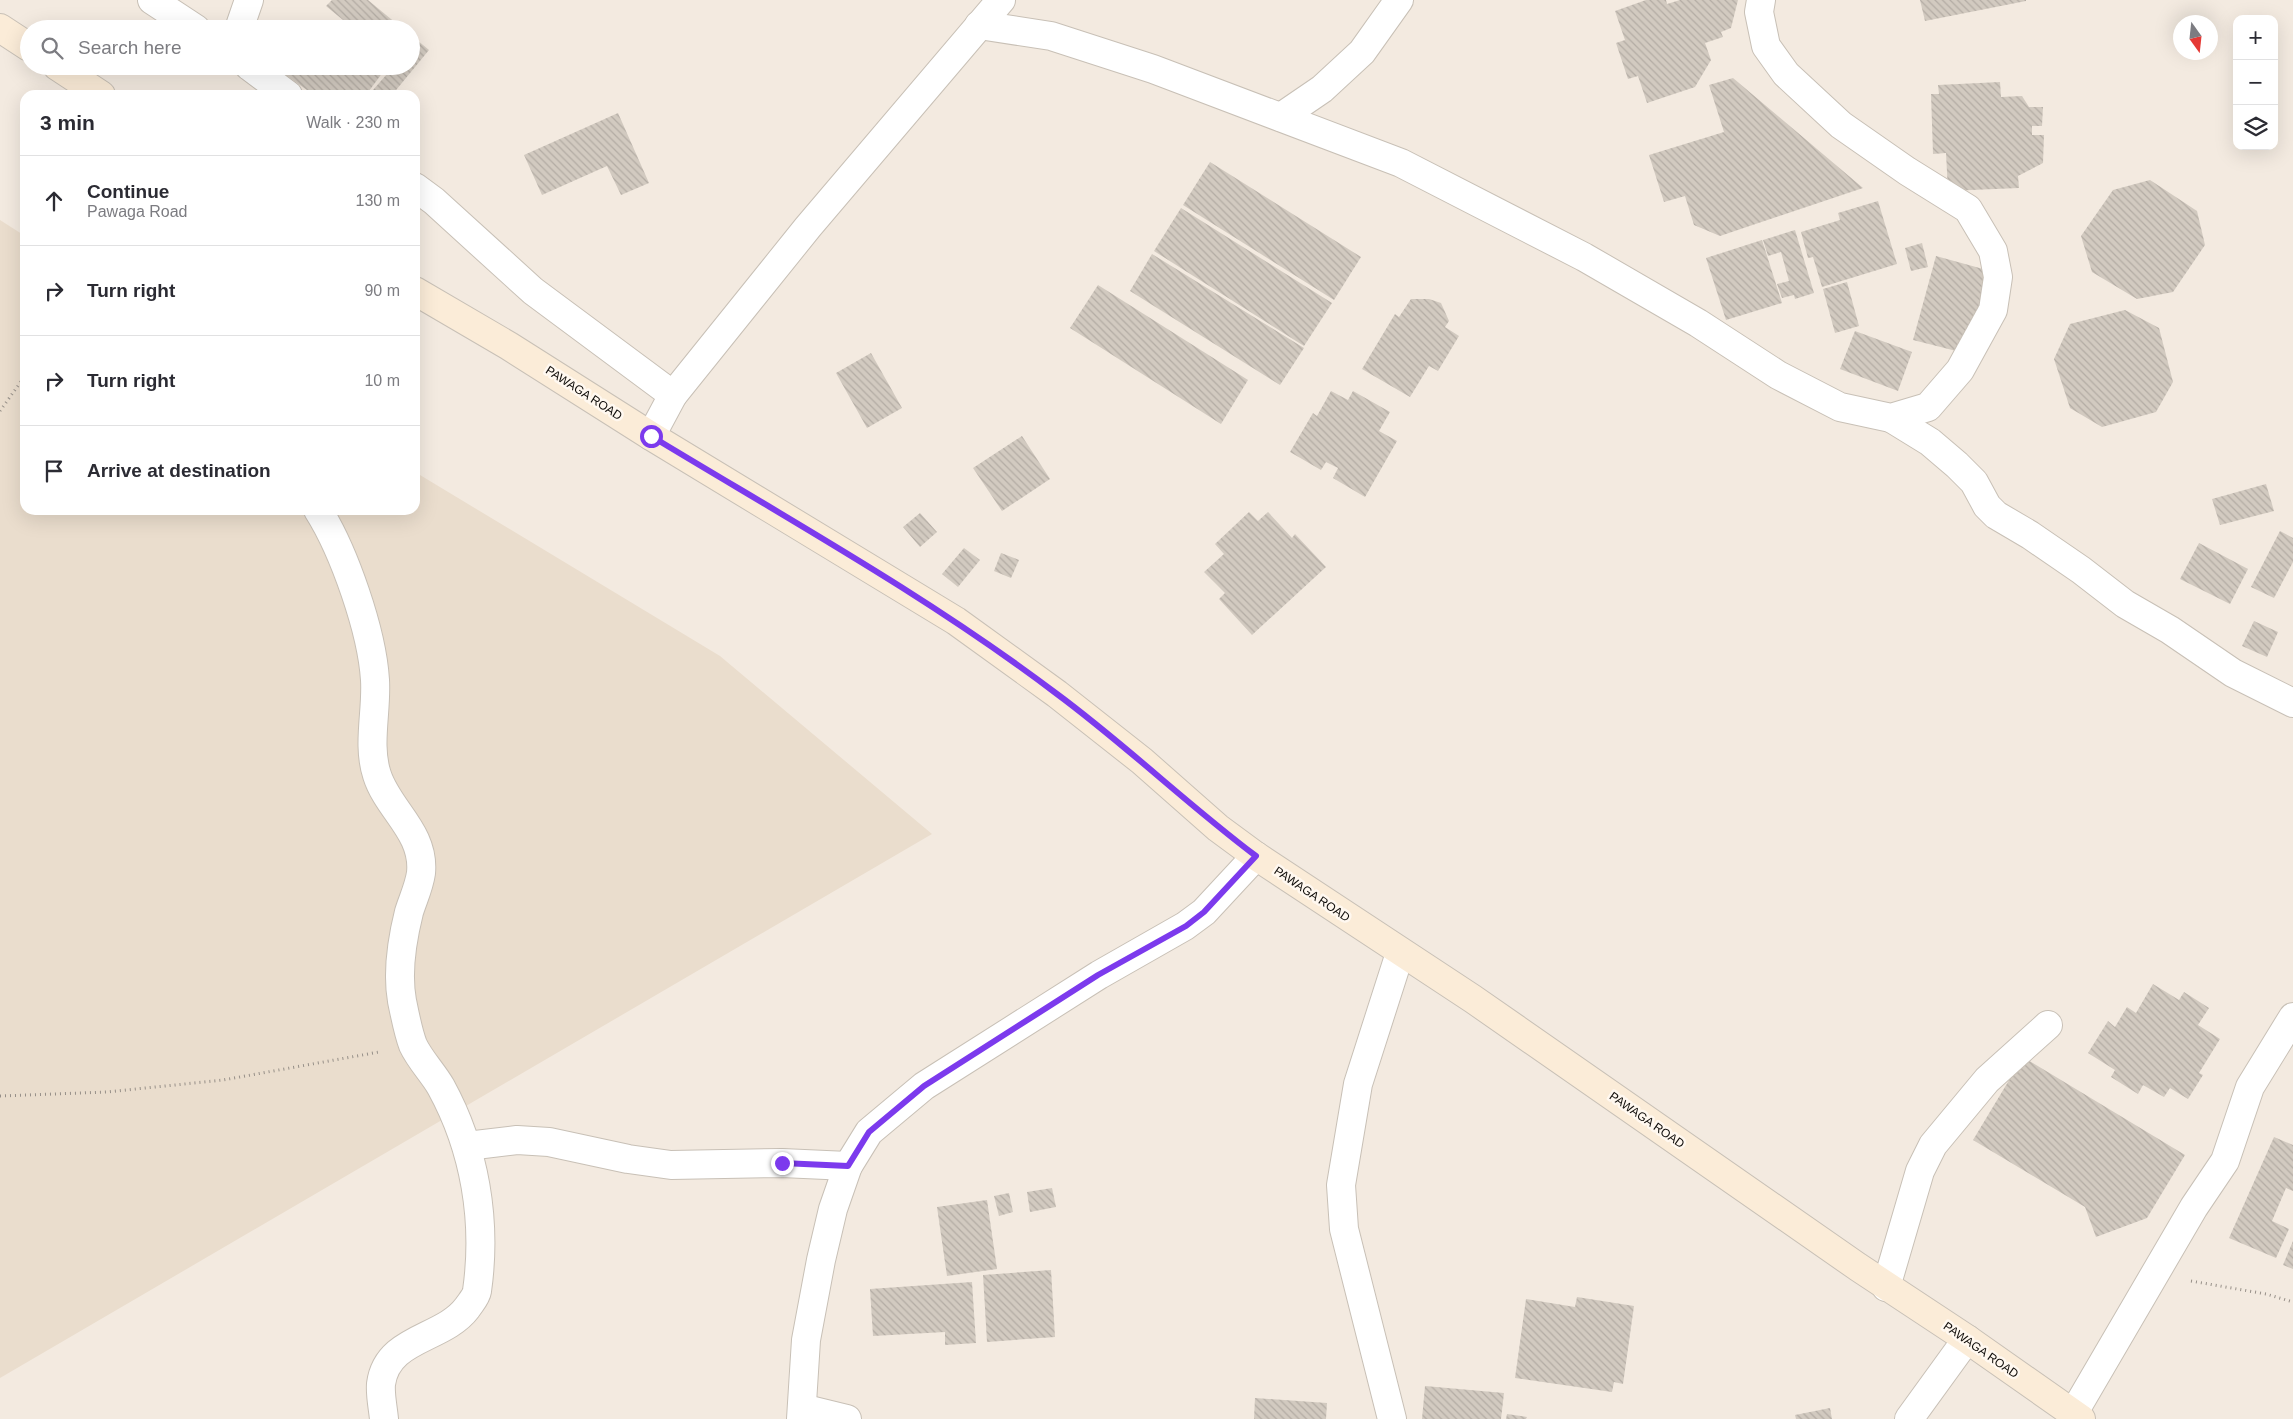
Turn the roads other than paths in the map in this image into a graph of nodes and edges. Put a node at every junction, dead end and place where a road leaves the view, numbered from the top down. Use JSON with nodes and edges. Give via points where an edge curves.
{"nodes":[{"id":1,"x":152,"y":0,"type":"edge"},
{"id":2,"x":249,"y":0,"type":"edge"},
{"id":3,"x":1001,"y":0,"type":"edge"},
{"id":4,"x":1400,"y":0,"type":"edge"},
{"id":5,"x":1761,"y":0,"type":"edge"},
{"id":6,"x":182,"y":20,"type":"edge"},
{"id":7,"x":242,"y":20,"type":"edge"},
{"id":8,"x":980,"y":25,"type":"junction"},
{"id":9,"x":0,"y":28,"type":"edge"},
{"id":10,"x":20,"y":41,"type":"edge"},
{"id":11,"x":71,"y":75,"type":"edge"},
{"id":12,"x":261,"y":75,"type":"edge"},
{"id":13,"x":94,"y":90,"type":"edge"},
{"id":14,"x":281,"y":90,"type":"edge"},
{"id":15,"x":1281,"y":117,"type":"junction"},
{"id":16,"x":420,"y":191,"type":"edge"},
{"id":17,"x":420,"y":294,"type":"edge"},
{"id":18,"x":674,"y":395,"type":"junction"},
{"id":19,"x":1891,"y":418,"type":"junction"},
{"id":20,"x":651,"y":436,"type":"junction"},
{"id":21,"x":321,"y":515,"type":"edge"},
{"id":22,"x":2293,"y":703,"type":"edge"},
{"id":23,"x":1256,"y":856,"type":"junction"},
{"id":24,"x":1400,"y":953,"type":"junction"},
{"id":25,"x":2293,"y":1017,"type":"edge"},
{"id":26,"x":2048,"y":1025,"type":"dead end"},
{"id":27,"x":467,"y":1146,"type":"junction"},
{"id":28,"x":848,"y":1166,"type":"junction"},
{"id":29,"x":1886,"y":1287,"type":"junction"},
{"id":30,"x":1967,"y":1339,"type":"junction"},
{"id":31,"x":802,"y":1414,"type":"edge"},
{"id":32,"x":2078,"y":1416,"type":"edge"},
{"id":33,"x":384,"y":1419,"type":"edge"},
{"id":34,"x":847,"y":1419,"type":"edge"},
{"id":35,"x":1392,"y":1419,"type":"edge"},
{"id":36,"x":1909,"y":1419,"type":"edge"}],
"edges":[{"from":1,"to":6,"type":"street"},
{"from":2,"to":7,"type":"street"},
{"from":3,"to":8,"type":"street"},
{"from":4,"to":15,"type":"street","via":[[1362,52],[1322,89]]},
{"from":5,"to":19,"type":"street","via":[[1759,12],[1766,46],[1786,74],[1841,125],[1968,209],[1993,251],[1998,277],[1993,310],[1960,370],[1928,407]]},
{"from":8,"to":15,"type":"street","via":[[1051,36],[1153,69]]},
{"from":8,"to":18,"type":"street","via":[[808,227]]},
{"from":9,"to":10,"type":"main road"},
{"from":11,"to":13,"type":"main road"},
{"from":12,"to":14,"type":"street"},
{"from":15,"to":19,"type":"street","via":[[1401,163],[1584,257],[1698,323],[1778,375],[1840,407]]},
{"from":16,"to":18,"type":"street","via":[[533,291]]},
{"from":17,"to":20,"type":"main road","name":"PAWAGA ROAD"},
{"from":18,"to":20,"type":"street"},
{"from":19,"to":22,"type":"street","via":[[1930,442],[1958,465],[1996,515],[2081,570],[2125,604],[2233,672]]},
{"from":20,"to":23,"type":"main road","name":"PAWAGA ROAD","via":[[956,621],[1057,694]]},
{"from":21,"to":27,"type":"street","via":[[331,531],[359,605],[368,641],[375,678],[372,755],[377,776],[414,834],[419,852],[421,873],[409,912],[399,970],[402,999],[414,1045],[441,1088]]},
{"from":23,"to":24,"type":"main road","name":"PAWAGA ROAD"},
{"from":23,"to":28,"type":"street","via":[[1204,912],[1186,926],[1098,975],[924,1086],[869,1132]]},
{"from":24,"to":29,"type":"main road","name":"PAWAGA ROAD","via":[[1481,1005]]},
{"from":24,"to":35,"type":"street","via":[[1358,1084],[1341,1185],[1344,1229]]},
{"from":25,"to":32,"type":"street","via":[[2250,1087],[2225,1161],[2194,1207]]},
{"from":26,"to":29,"type":"street","via":[[1987,1080],[1933,1145],[1920,1171]]},
{"from":27,"to":28,"type":"street","via":[[516,1140],[549,1142],[671,1165],[782,1163]]},
{"from":27,"to":33,"type":"street","via":[[477,1184],[479,1251],[476,1294],[459,1318],[435,1333],[409,1343],[389,1360],[381,1384]]},
{"from":28,"to":31,"type":"street","via":[[833,1209],[806,1340]]},
{"from":29,"to":30,"type":"main road","name":"PAWAGA ROAD"},
{"from":30,"to":32,"type":"main road","name":"PAWAGA ROAD"},
{"from":30,"to":36,"type":"street"},
{"from":31,"to":34,"type":"street"}]}
